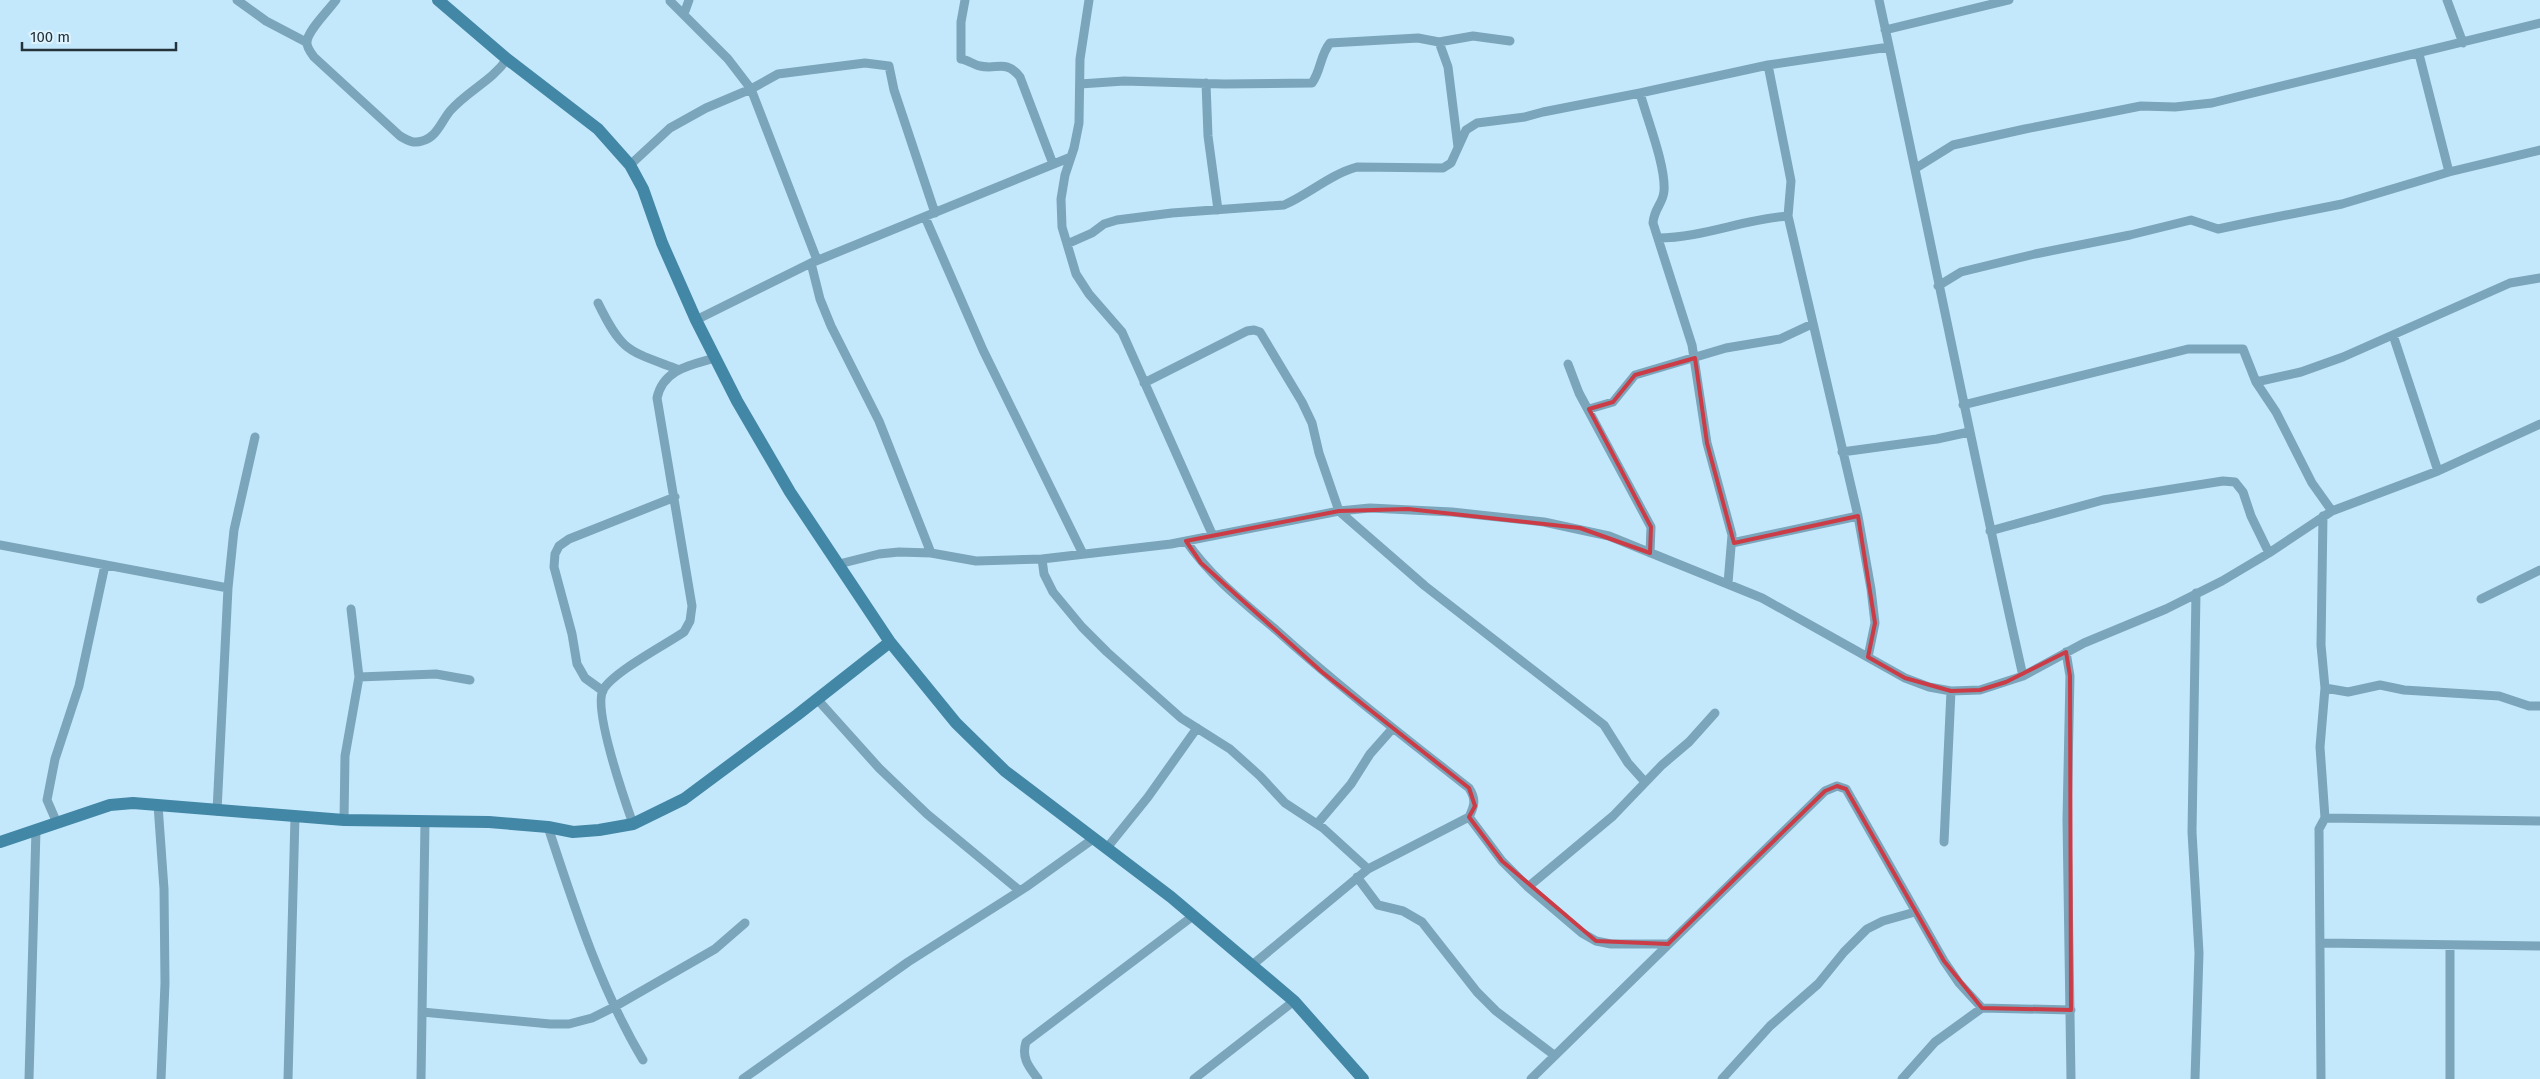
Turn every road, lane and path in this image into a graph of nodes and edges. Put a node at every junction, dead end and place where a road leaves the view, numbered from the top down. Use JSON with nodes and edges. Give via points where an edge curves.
{"nodes":[{"id":1,"x":237,"y":0,"type":"edge"},
{"id":2,"x":336,"y":0,"type":"edge"},
{"id":3,"x":438,"y":0,"type":"edge"},
{"id":4,"x":670,"y":0,"type":"edge"},
{"id":5,"x":689,"y":0,"type":"edge"},
{"id":6,"x":965,"y":0,"type":"edge"},
{"id":7,"x":1089,"y":0,"type":"edge"},
{"id":8,"x":1879,"y":0,"type":"edge"},
{"id":9,"x":2008,"y":0,"type":"edge"},
{"id":10,"x":2447,"y":0,"type":"edge"},
{"id":11,"x":684,"y":14,"type":"junction"},
{"id":12,"x":2540,"y":24,"type":"edge"},
{"id":13,"x":1885,"y":30,"type":"junction"},
{"id":14,"x":1510,"y":40,"type":"dead end"},
{"id":15,"x":306,"y":42,"type":"junction"},
{"id":16,"x":1438,"y":42,"type":"junction"},
{"id":17,"x":2463,"y":42,"type":"junction"},
{"id":18,"x":1889,"y":47,"type":"junction"},
{"id":19,"x":2418,"y":54,"type":"junction"},
{"id":20,"x":506,"y":59,"type":"junction"},
{"id":21,"x":1768,"y":65,"type":"junction"},
{"id":22,"x":1206,"y":83,"type":"junction"},
{"id":23,"x":1080,"y":84,"type":"junction"},
{"id":24,"x":751,"y":89,"type":"junction"},
{"id":25,"x":1640,"y":93,"type":"junction"},
{"id":26,"x":1458,"y":147,"type":"junction"},
{"id":27,"x":2540,"y":150,"type":"edge"},
{"id":28,"x":1071,"y":157,"type":"junction"},
{"id":29,"x":1054,"y":164,"type":"junction"},
{"id":30,"x":630,"y":165,"type":"junction"},
{"id":31,"x":1916,"y":168,"type":"junction"},
{"id":32,"x":2449,"y":172,"type":"junction"},
{"id":33,"x":1218,"y":210,"type":"junction"},
{"id":34,"x":935,"y":213,"type":"junction"},
{"id":35,"x":1788,"y":216,"type":"junction"},
{"id":36,"x":925,"y":217,"type":"junction"},
{"id":37,"x":1658,"y":238,"type":"junction"},
{"id":38,"x":1068,"y":244,"type":"junction"},
{"id":39,"x":814,"y":262,"type":"junction"},
{"id":40,"x":2540,"y":278,"type":"edge"},
{"id":41,"x":1938,"y":286,"type":"junction"},
{"id":42,"x":598,"y":303,"type":"dead end"},
{"id":43,"x":696,"y":320,"type":"junction"},
{"id":44,"x":1812,"y":324,"type":"junction"},
{"id":45,"x":2394,"y":335,"type":"junction"},
{"id":46,"x":715,"y":358,"type":"junction"},
{"id":47,"x":1695,"y":358,"type":"junction"},
{"id":48,"x":1568,"y":364,"type":"dead end"},
{"id":49,"x":677,"y":369,"type":"junction"},
{"id":50,"x":2256,"y":382,"type":"junction"},
{"id":51,"x":1144,"y":383,"type":"junction"},
{"id":52,"x":1963,"y":405,"type":"junction"},
{"id":53,"x":1588,"y":409,"type":"junction"},
{"id":54,"x":2540,"y":424,"type":"edge"},
{"id":55,"x":1969,"y":432,"type":"junction"},
{"id":56,"x":255,"y":437,"type":"dead end"},
{"id":57,"x":1842,"y":452,"type":"junction"},
{"id":58,"x":2438,"y":471,"type":"junction"},
{"id":59,"x":675,"y":497,"type":"junction"},
{"id":60,"x":1339,"y":511,"type":"junction"},
{"id":61,"x":2332,"y":511,"type":"junction"},
{"id":62,"x":1858,"y":516,"type":"junction"},
{"id":63,"x":2323,"y":516,"type":"junction"},
{"id":64,"x":1990,"y":531,"type":"junction"},
{"id":65,"x":1213,"y":536,"type":"junction"},
{"id":66,"x":1186,"y":541,"type":"junction"},
{"id":67,"x":1732,"y":543,"type":"junction"},
{"id":68,"x":0,"y":545,"type":"edge"},
{"id":69,"x":931,"y":553,"type":"junction"},
{"id":70,"x":1650,"y":553,"type":"junction"},
{"id":71,"x":2269,"y":553,"type":"junction"},
{"id":72,"x":1083,"y":554,"type":"junction"},
{"id":73,"x":1042,"y":559,"type":"junction"},
{"id":74,"x":839,"y":564,"type":"junction"},
{"id":75,"x":105,"y":565,"type":"junction"},
{"id":76,"x":2540,"y":570,"type":"edge"},
{"id":77,"x":1728,"y":583,"type":"junction"},
{"id":78,"x":228,"y":588,"type":"junction"},
{"id":79,"x":2196,"y":593,"type":"junction"},
{"id":80,"x":2481,"y":599,"type":"dead end"},
{"id":81,"x":351,"y":609,"type":"dead end"},
{"id":82,"x":890,"y":642,"type":"junction"},
{"id":83,"x":2066,"y":652,"type":"junction"},
{"id":84,"x":1868,"y":656,"type":"junction"},
{"id":85,"x":2023,"y":676,"type":"junction"},
{"id":86,"x":359,"y":677,"type":"junction"},
{"id":87,"x":470,"y":680,"type":"dead end"},
{"id":88,"x":2325,"y":688,"type":"junction"},
{"id":89,"x":602,"y":691,"type":"junction"},
{"id":90,"x":1951,"y":691,"type":"junction"},
{"id":91,"x":817,"y":699,"type":"junction"},
{"id":92,"x":2540,"y":706,"type":"edge"},
{"id":93,"x":1715,"y":713,"type":"dead end"},
{"id":94,"x":1197,"y":728,"type":"junction"},
{"id":95,"x":1393,"y":728,"type":"junction"},
{"id":96,"x":1645,"y":782,"type":"junction"},
{"id":97,"x":158,"y":805,"type":"junction"},
{"id":98,"x":217,"y":811,"type":"junction"},
{"id":99,"x":294,"y":816,"type":"junction"},
{"id":100,"x":1469,"y":817,"type":"junction"},
{"id":101,"x":2325,"y":818,"type":"junction"},
{"id":102,"x":344,"y":820,"type":"junction"},
{"id":103,"x":2540,"y":821,"type":"edge"},
{"id":104,"x":425,"y":822,"type":"junction"},
{"id":105,"x":57,"y":823,"type":"junction"},
{"id":106,"x":633,"y":824,"type":"junction"},
{"id":107,"x":1317,"y":824,"type":"junction"},
{"id":108,"x":548,"y":827,"type":"junction"},
{"id":109,"x":36,"y":830,"type":"junction"},
{"id":110,"x":1093,"y":839,"type":"junction"},
{"id":111,"x":0,"y":842,"type":"edge"},
{"id":112,"x":1944,"y":842,"type":"dead end"},
{"id":113,"x":1106,"y":849,"type":"junction"},
{"id":114,"x":1368,"y":868,"type":"junction"},
{"id":115,"x":1357,"y":877,"type":"junction"},
{"id":116,"x":1528,"y":887,"type":"junction"},
{"id":117,"x":1020,"y":891,"type":"junction"},
{"id":118,"x":1915,"y":912,"type":"junction"},
{"id":119,"x":1193,"y":916,"type":"junction"},
{"id":120,"x":745,"y":923,"type":"dead end"},
{"id":121,"x":2322,"y":943,"type":"junction"},
{"id":122,"x":1668,"y":944,"type":"junction"},
{"id":123,"x":2540,"y":946,"type":"edge"},
{"id":124,"x":2450,"y":947,"type":"junction"},
{"id":125,"x":1251,"y":966,"type":"junction"},
{"id":126,"x":1294,"y":1001,"type":"junction"},
{"id":127,"x":614,"y":1007,"type":"junction"},
{"id":128,"x":1982,"y":1008,"type":"junction"},
{"id":129,"x":2070,"y":1010,"type":"junction"},
{"id":130,"x":422,"y":1012,"type":"junction"},
{"id":131,"x":1554,"y":1055,"type":"junction"},
{"id":132,"x":643,"y":1060,"type":"dead end"},
{"id":133,"x":29,"y":1079,"type":"edge"},
{"id":134,"x":161,"y":1079,"type":"edge"},
{"id":135,"x":288,"y":1079,"type":"edge"},
{"id":136,"x":421,"y":1079,"type":"edge"},
{"id":137,"x":743,"y":1079,"type":"edge"},
{"id":138,"x":1038,"y":1079,"type":"edge"},
{"id":139,"x":1194,"y":1079,"type":"edge"},
{"id":140,"x":1364,"y":1079,"type":"edge"},
{"id":141,"x":1531,"y":1079,"type":"edge"},
{"id":142,"x":1722,"y":1079,"type":"edge"},
{"id":143,"x":1902,"y":1079,"type":"edge"},
{"id":144,"x":2071,"y":1079,"type":"edge"},
{"id":145,"x":2195,"y":1079,"type":"edge"},
{"id":146,"x":2321,"y":1079,"type":"edge"},
{"id":147,"x":2450,"y":1079,"type":"edge"}],
"edges":[{"from":1,"to":15,"type":"street","via":[[266,21]]},
{"from":2,"to":15,"type":"street"},
{"from":3,"to":20,"type":"street"},
{"from":4,"to":11,"type":"street"},
{"from":5,"to":11,"type":"street"},
{"from":6,"to":29,"type":"street","via":[[961,22],[962,59],[979,66],[1014,69]]},
{"from":7,"to":23,"type":"street","via":[[1080,59]]},
{"from":8,"to":13,"type":"street"},
{"from":9,"to":13,"type":"street"},
{"from":10,"to":17,"type":"street"},
{"from":11,"to":24,"type":"street","via":[[728,59]]},
{"from":12,"to":17,"type":"street"},
{"from":13,"to":18,"type":"street"},
{"from":14,"to":16,"type":"street","via":[[1474,36]]},
{"from":15,"to":20,"type":"street","via":[[314,57],[410,142],[434,135],[463,97],[502,67]]},
{"from":16,"to":22,"type":"street","via":[[1418,38],[1330,43],[1324,50],[1312,83]]},
{"from":16,"to":26,"type":"street","via":[[1448,67]]},
{"from":17,"to":19,"type":"street"},
{"from":18,"to":21,"type":"street"},
{"from":18,"to":31,"type":"street"},
{"from":19,"to":31,"type":"street","via":[[2212,103],[2141,106],[1953,145]]},
{"from":19,"to":32,"type":"street"},
{"from":20,"to":30,"type":"street","via":[[598,129]]},
{"from":21,"to":25,"type":"street"},
{"from":21,"to":35,"type":"street","via":[[1791,181]]},
{"from":22,"to":23,"type":"street","via":[[1124,81]]},
{"from":22,"to":33,"type":"street","via":[[1208,136]]},
{"from":23,"to":28,"type":"street","via":[[1079,123]]},
{"from":24,"to":30,"type":"street","via":[[670,128]]},
{"from":24,"to":34,"type":"street","via":[[778,74],[802,69],[865,63],[889,66]]},
{"from":24,"to":39,"type":"street"},
{"from":25,"to":26,"type":"street","via":[[1525,117],[1477,123],[1466,130]]},
{"from":25,"to":37,"type":"street","via":[[1664,178],[1662,200],[1654,211]]},
{"from":26,"to":33,"type":"street","via":[[1451,163],[1443,168],[1357,167],[1345,170],[1284,205]]},
{"from":27,"to":32,"type":"street"},
{"from":28,"to":29,"type":"street"},
{"from":28,"to":38,"type":"street","via":[[1061,200],[1062,227]]},
{"from":29,"to":34,"type":"street"},
{"from":30,"to":43,"type":"street","via":[[643,189],[662,244]]},
{"from":31,"to":41,"type":"street"},
{"from":32,"to":41,"type":"street","via":[[2342,204],[2218,229],[2191,220],[2035,254],[1961,272]]},
{"from":33,"to":38,"type":"street","via":[[1117,220]]},
{"from":34,"to":36,"type":"street"},
{"from":35,"to":37,"type":"street","via":[[1764,217],[1677,238]]},
{"from":35,"to":44,"type":"street"},
{"from":36,"to":39,"type":"street"},
{"from":36,"to":72,"type":"street","via":[[983,350]]},
{"from":37,"to":47,"type":"street"},
{"from":38,"to":51,"type":"street","via":[[1076,274],[1122,332]]},
{"from":39,"to":43,"type":"street"},
{"from":39,"to":69,"type":"street","via":[[820,299],[879,421]]},
{"from":40,"to":45,"type":"street","via":[[2510,283]]},
{"from":41,"to":52,"type":"street"},
{"from":42,"to":49,"type":"street","via":[[614,334],[625,347]]},
{"from":43,"to":46,"type":"street"},
{"from":44,"to":47,"type":"street","via":[[1780,339],[1726,348]]},
{"from":44,"to":57,"type":"street"},
{"from":45,"to":50,"type":"street","via":[[2301,372]]},
{"from":45,"to":58,"type":"street"},
{"from":46,"to":49,"type":"street"},
{"from":46,"to":74,"type":"street","via":[[790,492]]},
{"from":47,"to":53,"type":"street","via":[[1635,374],[1613,402]]},
{"from":47,"to":67,"type":"street","via":[[1707,442],[1728,512]]},
{"from":48,"to":53,"type":"street"},
{"from":49,"to":59,"type":"street","via":[[659,388],[657,398]]},
{"from":50,"to":52,"type":"street","via":[[2243,349],[2188,349]]},
{"from":50,"to":61,"type":"street","via":[[2276,412],[2312,482]]},
{"from":51,"to":60,"type":"street","via":[[1248,331],[1260,332],[1312,423]]},
{"from":51,"to":65,"type":"street"},
{"from":52,"to":55,"type":"street"},
{"from":53,"to":70,"type":"street","via":[[1651,527]]},
{"from":54,"to":58,"type":"street"},
{"from":55,"to":57,"type":"street","via":[[1922,442]]},
{"from":55,"to":64,"type":"street"},
{"from":56,"to":78,"type":"street","via":[[234,530]]},
{"from":57,"to":62,"type":"street"},
{"from":58,"to":61,"type":"street"},
{"from":59,"to":89,"type":"street","via":[[692,606],[690,621],[684,632],[614,678]]},
{"from":59,"to":89,"type":"street","via":[[569,539],[559,546],[555,554],[554,567],[577,664],[586,678]]},
{"from":60,"to":65,"type":"street"},
{"from":60,"to":70,"type":"street","via":[[1408,509],[1544,522],[1609,536]]},
{"from":60,"to":96,"type":"street","via":[[1425,586],[1604,725],[1628,763]]},
{"from":61,"to":63,"type":"street"},
{"from":62,"to":67,"type":"street"},
{"from":62,"to":84,"type":"street","via":[[1875,623]]},
{"from":63,"to":71,"type":"street"},
{"from":63,"to":88,"type":"street","via":[[2321,646]]},
{"from":64,"to":71,"type":"street","via":[[2103,500],[2223,481],[2235,482],[2243,492]]},
{"from":64,"to":85,"type":"street"},
{"from":65,"to":66,"type":"street"},
{"from":66,"to":72,"type":"street"},
{"from":66,"to":95,"type":"street","via":[[1201,563],[1229,590],[1322,672]]},
{"from":67,"to":77,"type":"street"},
{"from":68,"to":75,"type":"street"},
{"from":69,"to":73,"type":"street","via":[[976,561]]},
{"from":69,"to":74,"type":"street","via":[[879,554]]},
{"from":70,"to":77,"type":"street"},
{"from":71,"to":79,"type":"street"},
{"from":72,"to":73,"type":"street"},
{"from":73,"to":94,"type":"street","via":[[1044,574],[1053,592],[1082,627],[1181,718]]},
{"from":74,"to":82,"type":"street"},
{"from":75,"to":78,"type":"street"},
{"from":75,"to":105,"type":"street","via":[[79,686],[54,759],[47,800]]},
{"from":76,"to":80,"type":"street"},
{"from":77,"to":84,"type":"street"},
{"from":78,"to":98,"type":"street"},
{"from":79,"to":83,"type":"street"},
{"from":79,"to":145,"type":"street","via":[[2192,832],[2199,953]]},
{"from":81,"to":86,"type":"street"},
{"from":82,"to":91,"type":"street"},
{"from":82,"to":110,"type":"street","via":[[979,748]]},
{"from":83,"to":85,"type":"street"},
{"from":83,"to":129,"type":"street","via":[[2070,676],[2067,820]]},
{"from":84,"to":90,"type":"street","via":[[1904,678]]},
{"from":85,"to":90,"type":"street","via":[[1980,690]]},
{"from":86,"to":87,"type":"street","via":[[436,674]]},
{"from":86,"to":102,"type":"street","via":[[345,756]]},
{"from":88,"to":92,"type":"street","via":[[2348,692],[2380,685],[2404,690],[2499,696],[2529,706]]},
{"from":88,"to":101,"type":"street","via":[[2320,747]]},
{"from":89,"to":106,"type":"street","via":[[607,736]]},
{"from":90,"to":112,"type":"street"},
{"from":91,"to":106,"type":"street","via":[[684,799]]},
{"from":91,"to":117,"type":"street","via":[[879,768]]},
{"from":93,"to":96,"type":"street"},
{"from":94,"to":107,"type":"street","via":[[1230,749],[1285,803]]},
{"from":94,"to":113,"type":"street"},
{"from":95,"to":100,"type":"street","via":[[1469,788],[1475,806]]},
{"from":95,"to":107,"type":"street"},
{"from":96,"to":116,"type":"street","via":[[1612,816]]},
{"from":97,"to":98,"type":"street"},
{"from":97,"to":105,"type":"street","via":[[110,805]]},
{"from":97,"to":134,"type":"street","via":[[164,889]]},
{"from":98,"to":99,"type":"street"},
{"from":99,"to":102,"type":"street"},
{"from":99,"to":135,"type":"street"},
{"from":100,"to":114,"type":"street"},
{"from":100,"to":116,"type":"street","via":[[1502,861]]},
{"from":101,"to":103,"type":"street"},
{"from":101,"to":121,"type":"street","via":[[2319,829]]},
{"from":102,"to":104,"type":"street"},
{"from":104,"to":108,"type":"street","via":[[489,822]]},
{"from":104,"to":130,"type":"street"},
{"from":105,"to":109,"type":"street"},
{"from":106,"to":108,"type":"street","via":[[573,832]]},
{"from":107,"to":114,"type":"street"},
{"from":108,"to":127,"type":"street"},
{"from":109,"to":111,"type":"street"},
{"from":109,"to":133,"type":"street"},
{"from":110,"to":113,"type":"street"},
{"from":110,"to":117,"type":"street"},
{"from":113,"to":119,"type":"street"},
{"from":114,"to":115,"type":"street"},
{"from":115,"to":125,"type":"street"},
{"from":115,"to":131,"type":"street","via":[[1378,905],[1403,911],[1422,922],[1477,992],[1496,1011]]},
{"from":116,"to":122,"type":"street","via":[[1596,941]]},
{"from":117,"to":137,"type":"street","via":[[908,962]]},
{"from":118,"to":122,"type":"street","via":[[1846,789],[1837,786],[1825,791]]},
{"from":118,"to":128,"type":"street","via":[[1959,983]]},
{"from":118,"to":142,"type":"street","via":[[1867,929],[1818,984],[1770,1026]]},
{"from":119,"to":125,"type":"street"},
{"from":119,"to":138,"type":"street","via":[[1026,1042],[1023,1051],[1026,1063]]},
{"from":120,"to":127,"type":"street","via":[[715,949]]},
{"from":121,"to":124,"type":"street"},
{"from":121,"to":146,"type":"street"},
{"from":122,"to":131,"type":"street"},
{"from":123,"to":124,"type":"street"},
{"from":124,"to":147,"type":"street"},
{"from":125,"to":126,"type":"street"},
{"from":126,"to":139,"type":"street"},
{"from":126,"to":140,"type":"street"},
{"from":127,"to":130,"type":"street","via":[[592,1018],[569,1024]]},
{"from":127,"to":132,"type":"street"},
{"from":128,"to":129,"type":"street"},
{"from":128,"to":143,"type":"street","via":[[1935,1042]]},
{"from":129,"to":144,"type":"street"},
{"from":130,"to":136,"type":"street"},
{"from":131,"to":141,"type":"street"}]}
